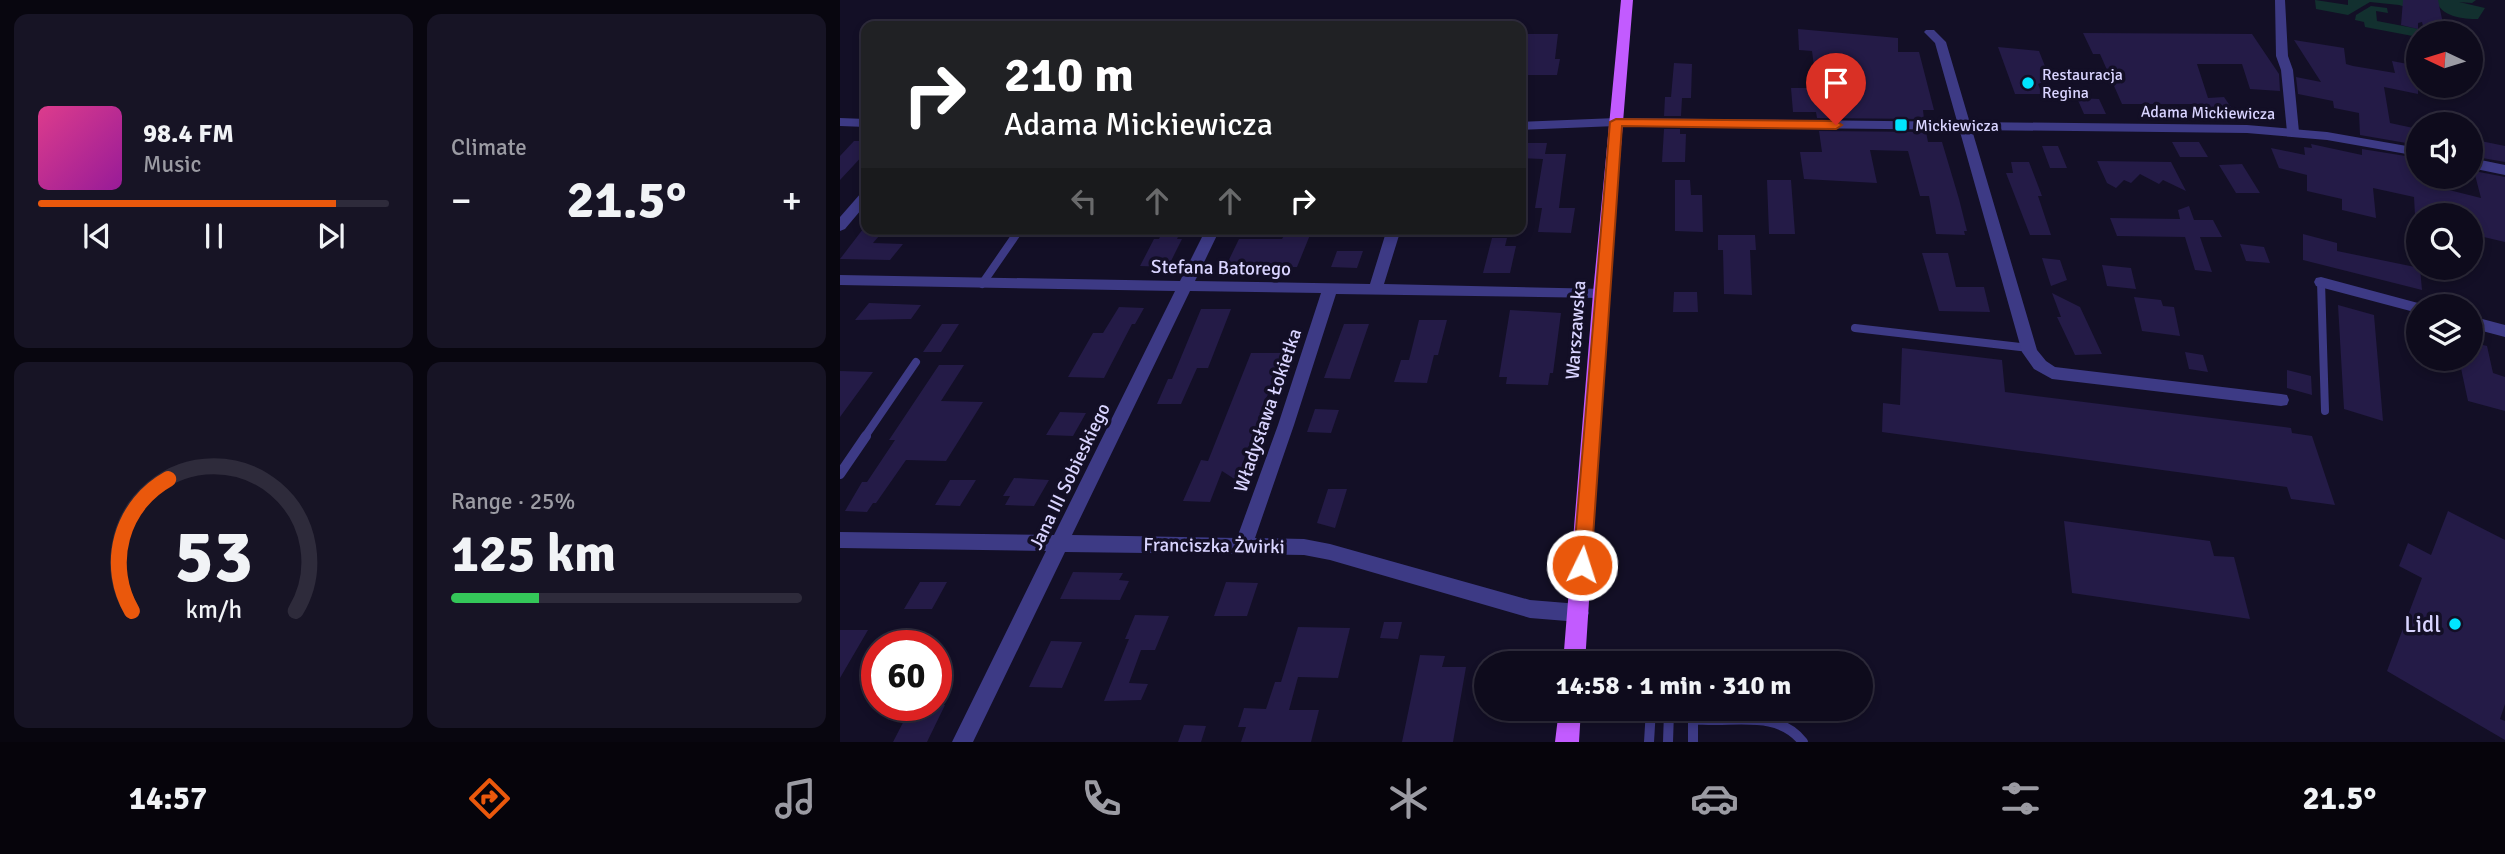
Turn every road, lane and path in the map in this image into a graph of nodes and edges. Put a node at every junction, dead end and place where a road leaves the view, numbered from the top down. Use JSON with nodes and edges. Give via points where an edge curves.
{"nodes":[{"id":1,"x":1627,"y":0,"type":"edge"},
{"id":2,"x":2280,"y":0,"type":"edge"},
{"id":3,"x":1930,"y":32,"type":"dead end"},
{"id":4,"x":840,"y":122,"type":"edge"},
{"id":5,"x":1616,"y":122,"type":"junction"},
{"id":6,"x":861,"y":123,"type":"edge"},
{"id":7,"x":1526,"y":126,"type":"edge"},
{"id":8,"x":1965,"y":126,"type":"junction"},
{"id":9,"x":2293,"y":132,"type":"junction"},
{"id":10,"x":2406,"y":150,"type":"edge"},
{"id":11,"x":2483,"y":165,"type":"edge"},
{"id":12,"x":2505,"y":170,"type":"edge"},
{"id":13,"x":861,"y":202,"type":"edge"},
{"id":14,"x":840,"y":226,"type":"edge"},
{"id":15,"x":1016,"y":235,"type":"edge"},
{"id":16,"x":1210,"y":235,"type":"edge"},
{"id":17,"x":1392,"y":235,"type":"edge"},
{"id":18,"x":840,"y":280,"type":"edge"},
{"id":19,"x":2321,"y":282,"type":"joint"},
{"id":20,"x":982,"y":284,"type":"junction"},
{"id":21,"x":1186,"y":285,"type":"junction"},
{"id":22,"x":1330,"y":288,"type":"junction"},
{"id":23,"x":1376,"y":288,"type":"junction"},
{"id":24,"x":1601,"y":293,"type":"junction"},
{"id":25,"x":2406,"y":305,"type":"edge"},
{"id":26,"x":2483,"y":325,"type":"edge"},
{"id":27,"x":1855,"y":328,"type":"dead end"},
{"id":28,"x":2505,"y":331,"type":"edge"},
{"id":29,"x":2029,"y":348,"type":"junction"},
{"id":30,"x":916,"y":362,"type":"dead end"},
{"id":31,"x":2281,"y":400,"type":"dead end"},
{"id":32,"x":2325,"y":411,"type":"dead end"},
{"id":33,"x":840,"y":474,"type":"edge"},
{"id":34,"x":840,"y":540,"type":"edge"},
{"id":35,"x":1060,"y":542,"type":"junction"},
{"id":36,"x":1243,"y":545,"type":"junction"},
{"id":37,"x":1579,"y":613,"type":"junction"},
{"id":38,"x":1575,"y":651,"type":"edge"},
{"id":39,"x":1569,"y":721,"type":"edge"},
{"id":40,"x":1650,"y":721,"type":"edge"},
{"id":41,"x":1669,"y":721,"type":"edge"},
{"id":42,"x":1693,"y":721,"type":"edge"},
{"id":43,"x":1738,"y":721,"type":"edge"},
{"id":44,"x":962,"y":742,"type":"edge"},
{"id":45,"x":1567,"y":742,"type":"edge"},
{"id":46,"x":1649,"y":742,"type":"edge"},
{"id":47,"x":1668,"y":742,"type":"edge"},
{"id":48,"x":1693,"y":742,"type":"edge"},
{"id":49,"x":1803,"y":742,"type":"edge"}],
"edges":[{"from":1,"to":5,"type":"main road","name":"Warszawska"},
{"from":2,"to":9,"type":"street"},
{"from":3,"to":8,"type":"street","via":[[1940,42]]},
{"from":4,"to":6,"type":"street"},
{"from":5,"to":7,"type":"street","name":"Adama Mickiewicza"},
{"from":5,"to":8,"type":"street","name":"Adama Mickiewicza"},
{"from":5,"to":24,"type":"main road","name":"Warszawska"},
{"from":8,"to":9,"type":"street","name":"Adama Mickiewicza"},
{"from":8,"to":29,"type":"street"},
{"from":9,"to":10,"type":"street","name":"Adama Mickiewicza"},
{"from":11,"to":12,"type":"street"},
{"from":13,"to":14,"type":"street"},
{"from":15,"to":20,"type":"lane"},
{"from":16,"to":21,"type":"street","name":"Jana III Sobieskiego"},
{"from":17,"to":23,"type":"street"},
{"from":18,"to":20,"type":"street","name":"Stefana Batorego"},
{"from":19,"to":25,"type":"street"},
{"from":19,"to":32,"type":"lane"},
{"from":20,"to":21,"type":"street","name":"Stefana Batorego"},
{"from":21,"to":22,"type":"street","name":"Stefana Batorego"},
{"from":21,"to":35,"type":"street","name":"Jana III Sobieskiego"},
{"from":22,"to":23,"type":"street","name":"Stefana Batorego"},
{"from":22,"to":36,"type":"street","name":"Władysława Łokietka"},
{"from":23,"to":24,"type":"street","name":"Stefana Batorego"},
{"from":24,"to":37,"type":"main road","name":"Warszawska"},
{"from":26,"to":28,"type":"street"},
{"from":27,"to":29,"type":"lane"},
{"from":29,"to":31,"type":"street","via":[[2040,365],[2053,373]]},
{"from":30,"to":33,"type":"lane"},
{"from":34,"to":35,"type":"street","name":"Franciszka Żwirki"},
{"from":35,"to":36,"type":"street","name":"Franciszka Żwirki"},
{"from":35,"to":44,"type":"street","name":"Jana III Sobieskiego"},
{"from":36,"to":37,"type":"street","name":"Franciszka Żwirki","via":[[1317,549],[1530,609]]},
{"from":37,"to":38,"type":"main road","name":"Warszawska"},
{"from":39,"to":45,"type":"main road"},
{"from":40,"to":46,"type":"lane"},
{"from":41,"to":47,"type":"lane"},
{"from":42,"to":48,"type":"lane"},
{"from":43,"to":49,"type":"lane","via":[[1782,723],[1795,730]]}]}
